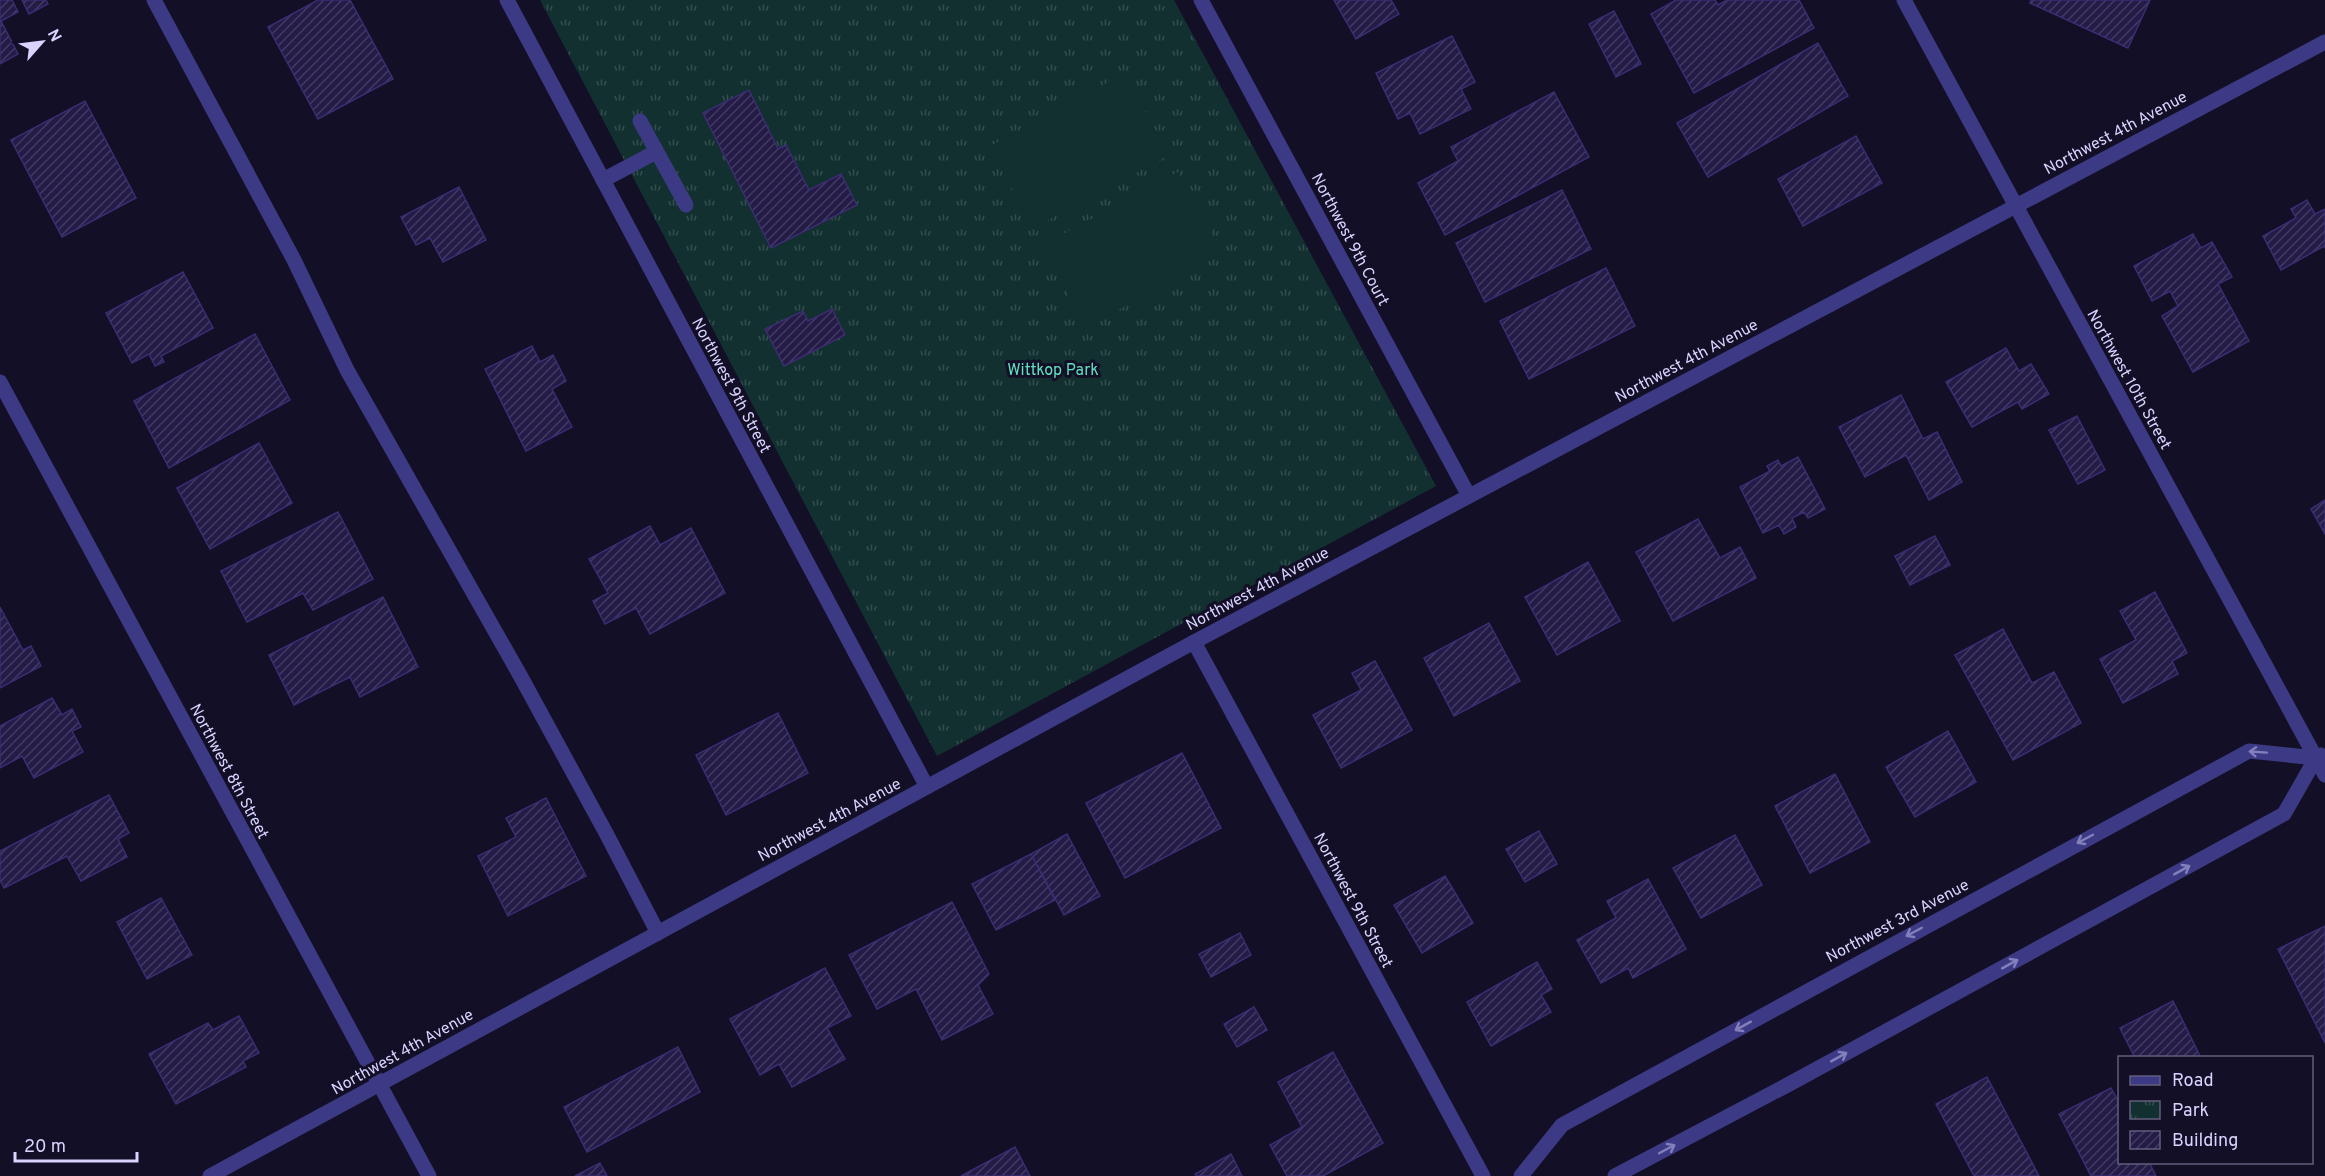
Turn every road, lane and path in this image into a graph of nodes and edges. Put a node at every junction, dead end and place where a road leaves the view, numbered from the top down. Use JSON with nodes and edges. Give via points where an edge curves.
{"nodes":[{"id":1,"x":154,"y":0,"type":"edge"},
{"id":2,"x":507,"y":0,"type":"edge"},
{"id":3,"x":1201,"y":0,"type":"edge"},
{"id":4,"x":1904,"y":0,"type":"edge"},
{"id":5,"x":2325,"y":42,"type":"edge"},
{"id":6,"x":640,"y":121,"type":"dead end"},
{"id":7,"x":656,"y":152,"type":"junction"},
{"id":8,"x":603,"y":180,"type":"junction"},
{"id":9,"x":686,"y":206,"type":"dead end"},
{"id":10,"x":2014,"y":206,"type":"junction"},
{"id":11,"x":0,"y":382,"type":"edge"},
{"id":12,"x":1469,"y":496,"type":"junction"},
{"id":13,"x":1194,"y":642,"type":"junction"},
{"id":14,"x":2320,"y":756,"type":"edge"},
{"id":15,"x":2325,"y":775,"type":"edge"},
{"id":16,"x":927,"y":787,"type":"junction"},
{"id":17,"x":658,"y":933,"type":"junction"},
{"id":18,"x":379,"y":1084,"type":"junction"},
{"id":19,"x":210,"y":1176,"type":"edge"},
{"id":20,"x":429,"y":1176,"type":"edge"},
{"id":21,"x":1483,"y":1176,"type":"edge"},
{"id":22,"x":1521,"y":1176,"type":"edge"},
{"id":23,"x":1615,"y":1176,"type":"edge"}],
"edges":[{"from":1,"to":17,"type":"street","via":[[294,260],[347,370],[521,677]]},
{"from":2,"to":8,"type":"street","name":"Northwest 9th Street"},
{"from":3,"to":12,"type":"street","name":"Northwest 9th Court"},
{"from":4,"to":10,"type":"street","name":"Northwest 10th Street"},
{"from":5,"to":10,"type":"street","name":"Northwest 4th Avenue"},
{"from":6,"to":7,"type":"street"},
{"from":7,"to":8,"type":"street"},
{"from":7,"to":9,"type":"street"},
{"from":8,"to":16,"type":"street","name":"Northwest 9th Street"},
{"from":10,"to":12,"type":"street","name":"Northwest 4th Avenue"},
{"from":10,"to":14,"type":"street","name":"Northwest 10th Street"},
{"from":11,"to":18,"type":"street","name":"Northwest 8th Street"},
{"from":12,"to":13,"type":"street","name":"Northwest 4th Avenue"},
{"from":13,"to":16,"type":"street","name":"Northwest 4th Avenue"},
{"from":13,"to":21,"type":"street","name":"Northwest 9th Street"},
{"from":14,"to":15,"type":"street","name":"Northwest 10th Street"},
{"from":14,"to":22,"type":"street","name":"Northwest 3rd Avenue","one_way":true,"via":[[2249,751],[1562,1125]]},
{"from":23,"to":14,"type":"street","one_way":true,"via":[[2284,814]]},
{"from":16,"to":17,"type":"street","name":"Northwest 4th Avenue"},
{"from":17,"to":18,"type":"street","name":"Northwest 4th Avenue"},
{"from":18,"to":19,"type":"street","name":"Northwest 4th Avenue"},
{"from":18,"to":20,"type":"street","name":"Northwest 8th Street"}]}
